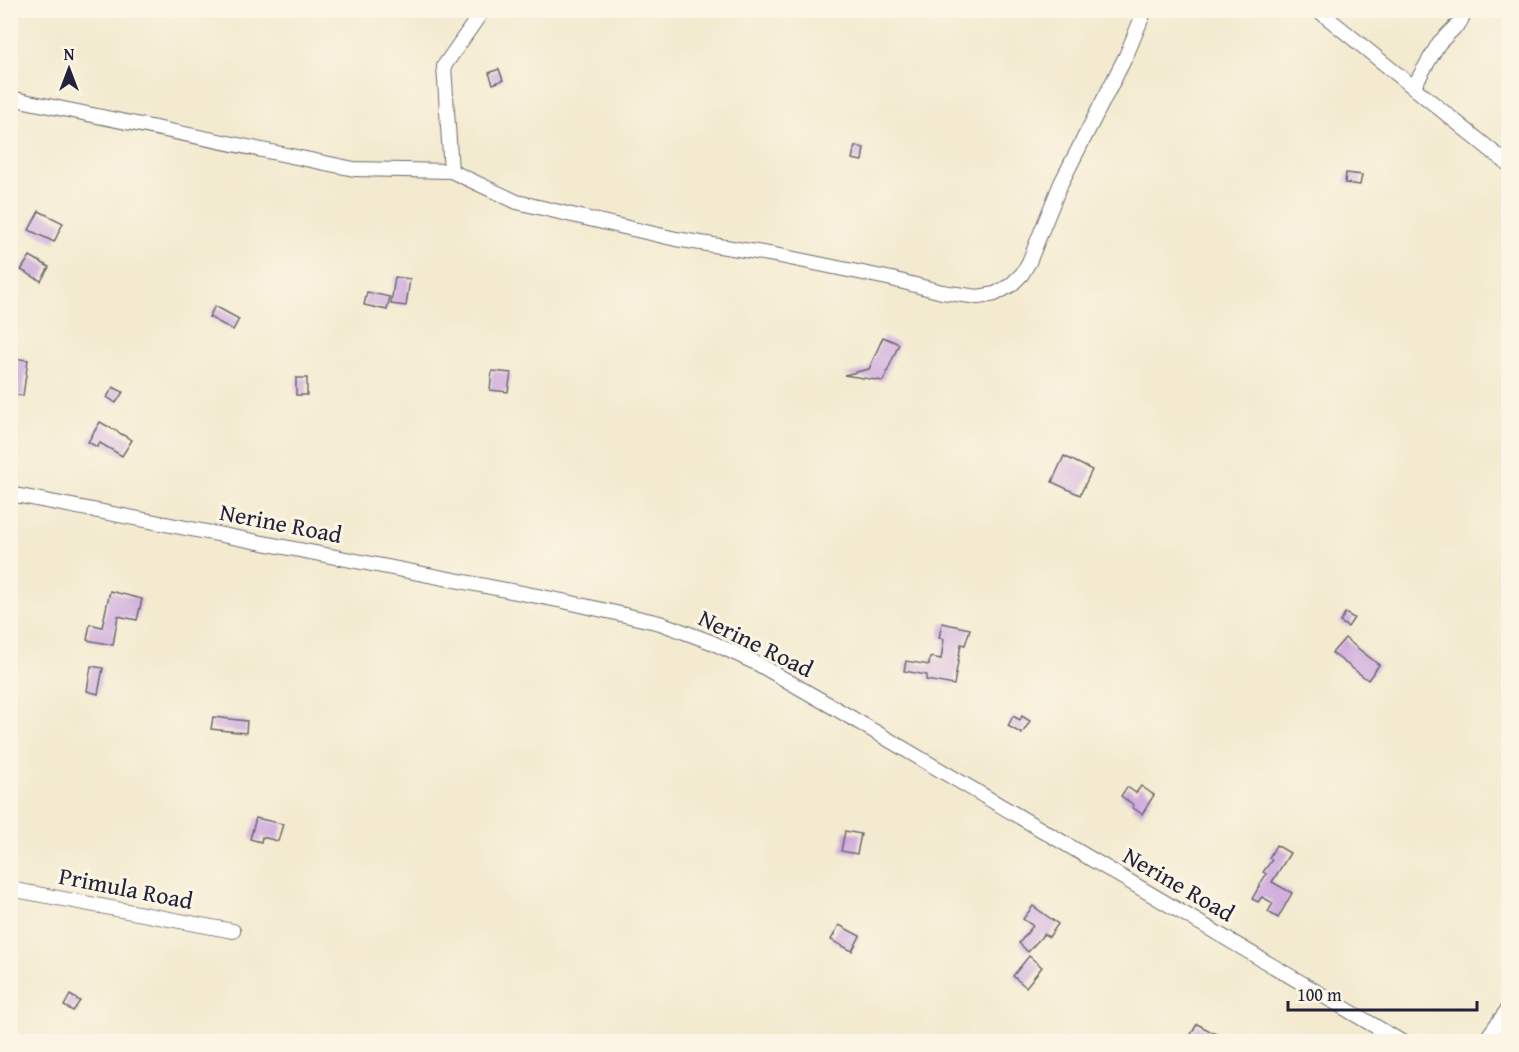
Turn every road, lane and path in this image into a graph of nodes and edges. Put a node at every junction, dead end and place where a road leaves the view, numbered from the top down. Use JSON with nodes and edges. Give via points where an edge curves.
{"nodes":[{"id":1,"x":483,"y":10,"type":"edge"},
{"id":2,"x":1145,"y":10,"type":"edge"},
{"id":3,"x":1318,"y":10,"type":"edge"},
{"id":4,"x":1466,"y":10,"type":"edge"},
{"id":5,"x":1413,"y":86,"type":"junction"},
{"id":6,"x":10,"y":98,"type":"edge"},
{"id":7,"x":1509,"y":164,"type":"edge"},
{"id":8,"x":451,"y":171,"type":"junction"},
{"id":9,"x":10,"y":494,"type":"edge"},
{"id":10,"x":10,"y":889,"type":"edge"},
{"id":11,"x":233,"y":931,"type":"dead end"},
{"id":12,"x":1509,"y":1009,"type":"edge"},
{"id":13,"x":1401,"y":1041,"type":"edge"},
{"id":14,"x":1484,"y":1041,"type":"edge"}],
"edges":[{"from":1,"to":8,"type":"street","via":[[444,66]]},
{"from":2,"to":8,"type":"street","via":[[1126,56],[1061,183],[1029,262],[1011,285],[995,294],[964,296],[583,218],[517,202]]},
{"from":3,"to":5,"type":"street"},
{"from":4,"to":5,"type":"street","via":[[1439,43]]},
{"from":5,"to":7,"type":"street"},
{"from":6,"to":8,"type":"street","via":[[354,169]]},
{"from":9,"to":13,"type":"street","name":"Nerine Road","via":[[563,602],[660,623],[711,642],[833,707]]},
{"from":10,"to":11,"type":"street","name":"Primula Road"},
{"from":12,"to":14,"type":"street"}]}
